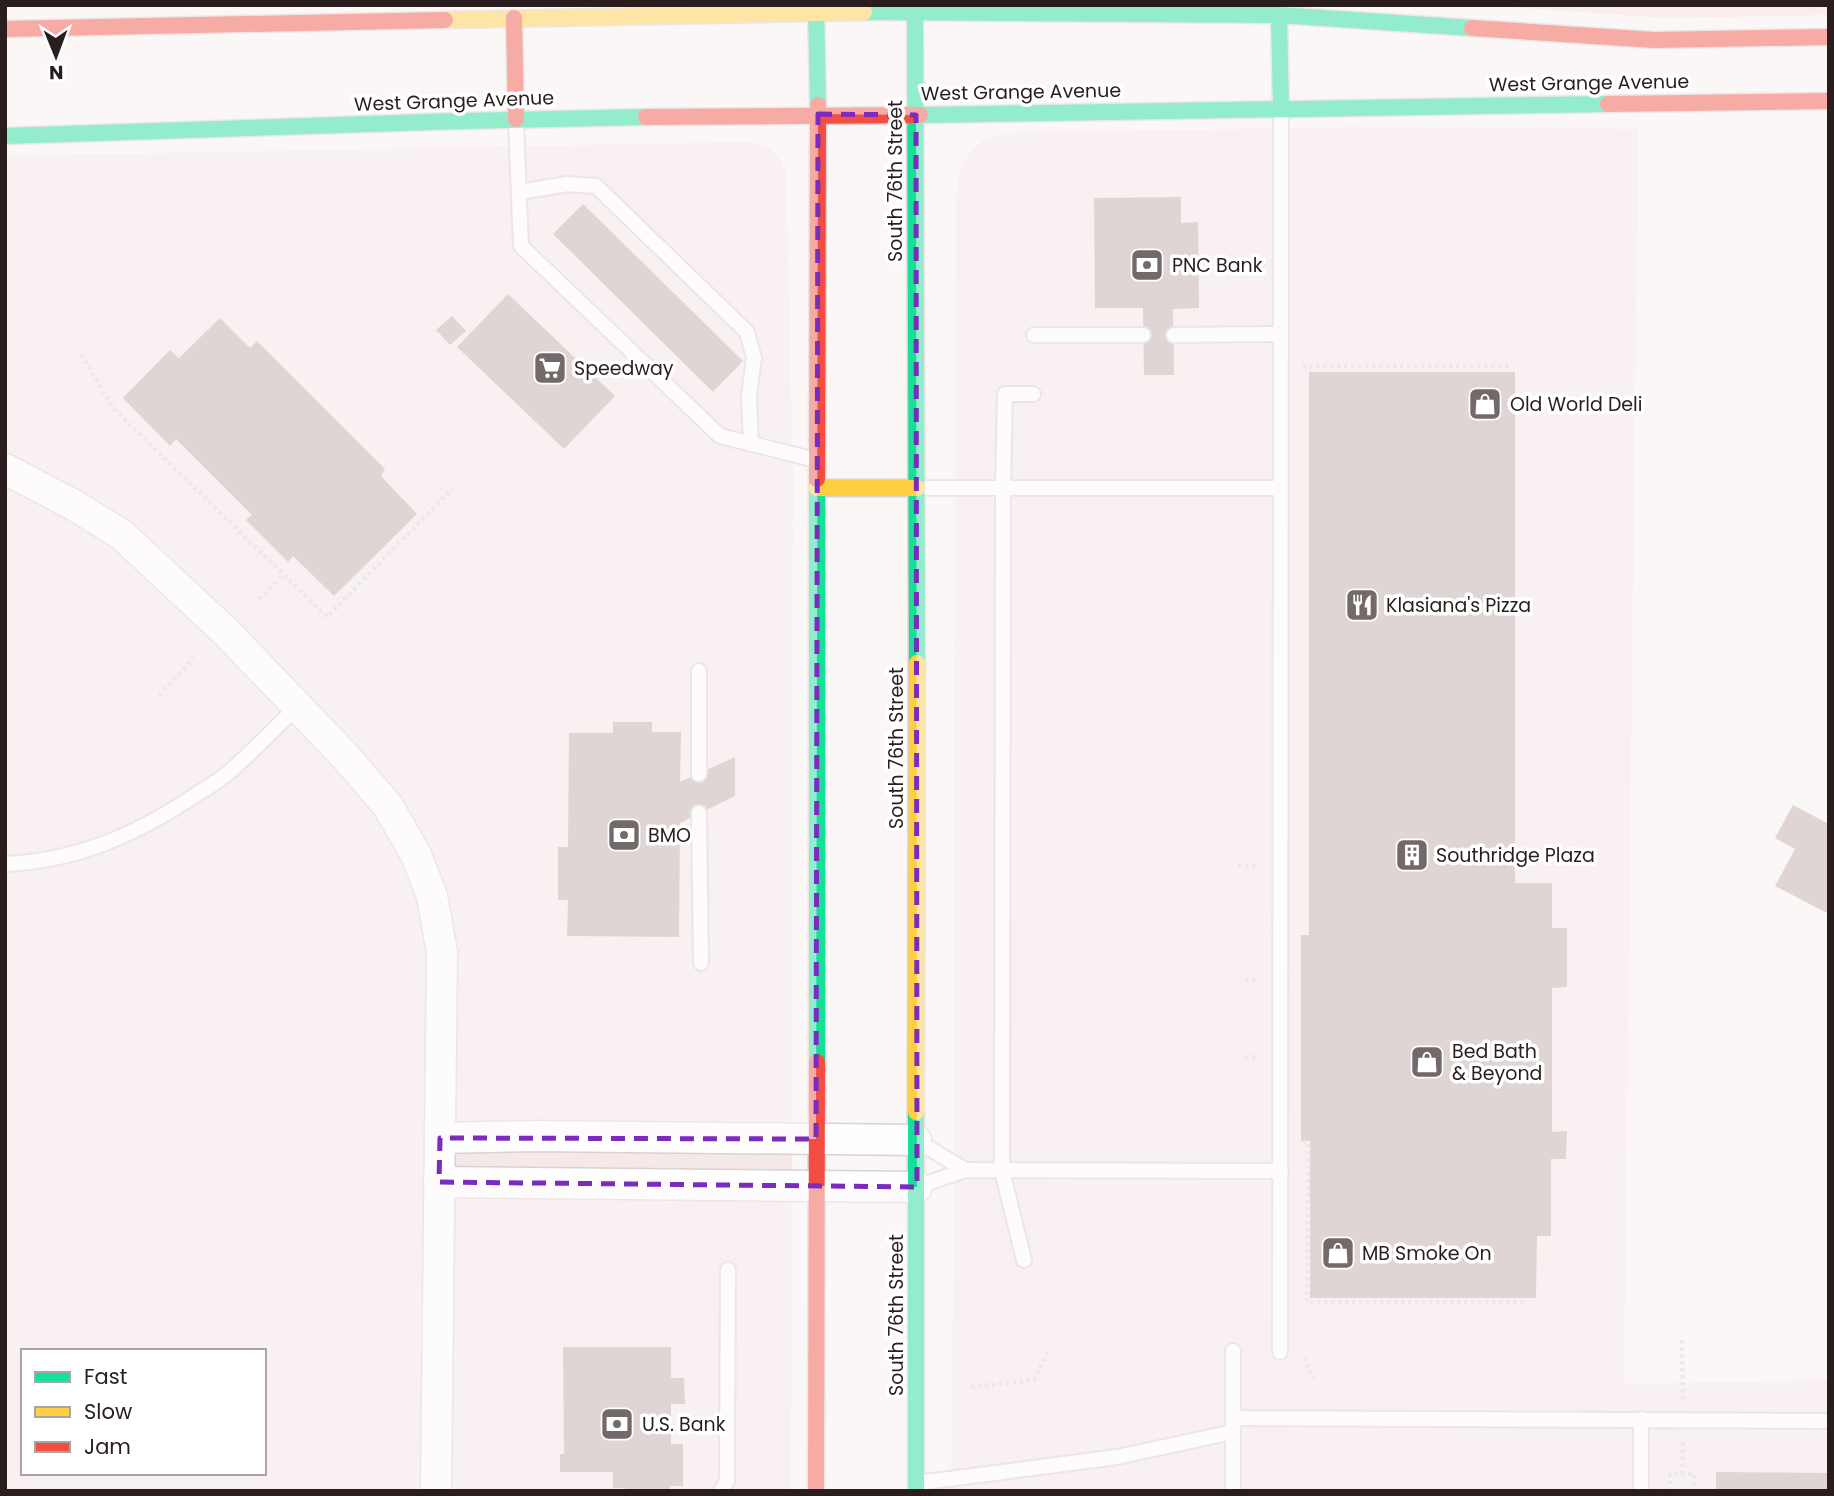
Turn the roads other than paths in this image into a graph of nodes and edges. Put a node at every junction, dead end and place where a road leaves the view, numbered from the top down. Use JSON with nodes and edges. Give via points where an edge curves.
{"nodes":[{"id":1,"x":816,"y":9,"type":"edge"},
{"id":2,"x":915,"y":10,"type":"edge"},
{"id":3,"x":1279,"y":15,"type":"junction"},
{"id":4,"x":514,"y":18,"type":"junction"},
{"id":5,"x":5,"y":29,"type":"edge"},
{"id":6,"x":1829,"y":37,"type":"edge"},
{"id":7,"x":1829,"y":101,"type":"edge"},
{"id":8,"x":1281,"y":108,"type":"junction"},
{"id":9,"x":818,"y":114,"type":"junction"},
{"id":10,"x":916,"y":115,"type":"junction"},
{"id":11,"x":516,"y":119,"type":"junction"},
{"id":12,"x":5,"y":136,"type":"edge"},
{"id":13,"x":519,"y":192,"type":"junction"},
{"id":14,"x":1281,"y":334,"type":"junction"},
{"id":15,"x":1034,"y":335,"type":"dead end"},
{"id":16,"x":1143,"y":335,"type":"dead end"},
{"id":17,"x":1174,"y":335,"type":"dead end"},
{"id":18,"x":1033,"y":394,"type":"dead end"},
{"id":19,"x":751,"y":444,"type":"junction"},
{"id":20,"x":817,"y":460,"type":"junction"},
{"id":21,"x":5,"y":469,"type":"edge"},
{"id":22,"x":817,"y":488,"type":"junction"},
{"id":23,"x":918,"y":488,"type":"junction"},
{"id":24,"x":1003,"y":488,"type":"junction"},
{"id":25,"x":1281,"y":488,"type":"junction"},
{"id":26,"x":699,"y":671,"type":"dead end"},
{"id":27,"x":297,"y":707,"type":"junction"},
{"id":28,"x":699,"y":774,"type":"dead end"},
{"id":29,"x":699,"y":813,"type":"dead end"},
{"id":30,"x":5,"y":864,"type":"edge"},
{"id":31,"x":701,"y":963,"type":"dead end"},
{"id":32,"x":440,"y":1138,"type":"junction"},
{"id":33,"x":816,"y":1139,"type":"junction"},
{"id":34,"x":916,"y":1140,"type":"junction"},
{"id":35,"x":965,"y":1170,"type":"junction"},
{"id":36,"x":1002,"y":1171,"type":"junction"},
{"id":37,"x":1281,"y":1171,"type":"junction"},
{"id":38,"x":439,"y":1182,"type":"junction"},
{"id":39,"x":816,"y":1186,"type":"junction"},
{"id":40,"x":917,"y":1187,"type":"junction"},
{"id":41,"x":1024,"y":1260,"type":"dead end"},
{"id":42,"x":728,"y":1270,"type":"dead end"},
{"id":43,"x":1233,"y":1351,"type":"dead end"},
{"id":44,"x":1280,"y":1352,"type":"dead end"},
{"id":45,"x":1641,"y":1419,"type":"junction"},
{"id":46,"x":1829,"y":1421,"type":"edge"},
{"id":47,"x":1233,"y":1425,"type":"junction"},
{"id":48,"x":916,"y":1487,"type":"edge"},
{"id":49,"x":436,"y":1491,"type":"edge"},
{"id":50,"x":721,"y":1491,"type":"edge"},
{"id":51,"x":816,"y":1491,"type":"edge"},
{"id":52,"x":1233,"y":1491,"type":"edge"},
{"id":53,"x":1641,"y":1491,"type":"edge"}],
"edges":[{"from":1,"to":2,"type":"street"},
{"from":1,"to":4,"type":"street"},
{"from":1,"to":9,"type":"street"},
{"from":2,"to":3,"type":"street"},
{"from":2,"to":10,"type":"street","name":"South 76th Street"},
{"from":3,"to":6,"type":"street","via":[[1654,40]]},
{"from":3,"to":8,"type":"street"},
{"from":4,"to":5,"type":"street"},
{"from":4,"to":11,"type":"street"},
{"from":7,"to":8,"type":"street","name":"West Grange Avenue"},
{"from":8,"to":10,"type":"street","name":"West Grange Avenue"},
{"from":8,"to":14,"type":"lane"},
{"from":9,"to":10,"type":"street","name":"West Grange Avenue"},
{"from":9,"to":11,"type":"street","name":"West Grange Avenue"},
{"from":9,"to":20,"type":"street"},
{"from":10,"to":23,"type":"street","name":"South 76th Street"},
{"from":11,"to":12,"type":"street","name":"West Grange Avenue"},
{"from":11,"to":13,"type":"lane"},
{"from":13,"to":19,"type":"lane","via":[[521,246],[720,436]]},
{"from":13,"to":19,"type":"lane","via":[[568,184],[596,186],[747,332],[754,358],[749,396]]},
{"from":14,"to":17,"type":"lane"},
{"from":14,"to":25,"type":"lane"},
{"from":15,"to":16,"type":"lane"},
{"from":18,"to":24,"type":"lane","via":[[1005,394]]},
{"from":19,"to":20,"type":"lane"},
{"from":20,"to":22,"type":"street"},
{"from":21,"to":27,"type":"street","via":[[122,535],[226,632]]},
{"from":22,"to":23,"type":"street"},
{"from":22,"to":33,"type":"street"},
{"from":23,"to":24,"type":"lane"},
{"from":23,"to":34,"type":"street","name":"South 76th Street"},
{"from":24,"to":25,"type":"lane"},
{"from":24,"to":36,"type":"lane"},
{"from":25,"to":37,"type":"lane"},
{"from":26,"to":28,"type":"lane"},
{"from":27,"to":30,"type":"lane","via":[[226,775],[159,819],[75,854]]},
{"from":27,"to":32,"type":"street","via":[[388,806],[416,855],[432,896],[442,952]]},
{"from":29,"to":31,"type":"lane"},
{"from":32,"to":33,"type":"street"},
{"from":32,"to":38,"type":"street"},
{"from":33,"to":34,"type":"street"},
{"from":33,"to":39,"type":"street"},
{"from":34,"to":35,"type":"lane"},
{"from":34,"to":40,"type":"street","name":"South 76th Street"},
{"from":35,"to":36,"type":"lane"},
{"from":35,"to":40,"type":"lane"},
{"from":36,"to":37,"type":"lane"},
{"from":36,"to":41,"type":"lane"},
{"from":37,"to":44,"type":"lane"},
{"from":38,"to":39,"type":"street"},
{"from":38,"to":49,"type":"street"},
{"from":39,"to":40,"type":"street"},
{"from":39,"to":51,"type":"street"},
{"from":40,"to":48,"type":"street","name":"South 76th Street"},
{"from":42,"to":50,"type":"lane","via":[[727,1481]]},
{"from":43,"to":47,"type":"lane"},
{"from":45,"to":46,"type":"lane"},
{"from":45,"to":47,"type":"lane"},
{"from":45,"to":53,"type":"lane"},
{"from":47,"to":48,"type":"lane","via":[[1117,1457]]},
{"from":47,"to":52,"type":"lane"}]}
